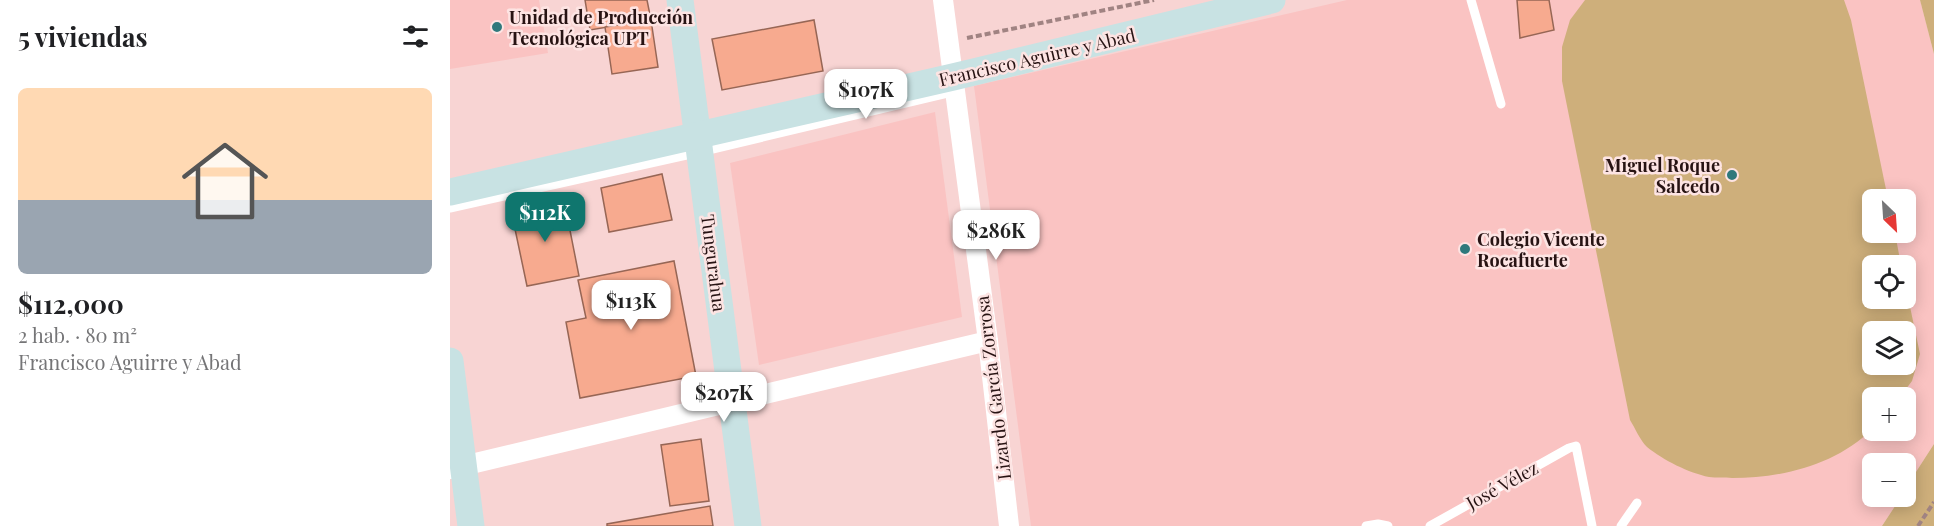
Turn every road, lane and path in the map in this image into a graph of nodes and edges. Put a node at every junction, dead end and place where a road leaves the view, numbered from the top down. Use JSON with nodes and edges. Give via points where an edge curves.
{"nodes":[{"id":1,"x":680,"y":0,"type":"edge"},
{"id":2,"x":943,"y":0,"type":"edge"},
{"id":3,"x":1272,"y":0,"type":"edge"},
{"id":4,"x":1471,"y":0,"type":"edge"},
{"id":5,"x":1204,"y":8,"type":"edge"},
{"id":6,"x":961,"y":80,"type":"junction"},
{"id":7,"x":1501,"y":104,"type":"dead end"},
{"id":8,"x":699,"y":144,"type":"junction"},
{"id":9,"x":450,"y":192,"type":"edge"},
{"id":10,"x":450,"y":208,"type":"edge"},
{"id":11,"x":988,"y":341,"type":"junction"},
{"id":12,"x":450,"y":361,"type":"edge"},
{"id":13,"x":732,"y":402,"type":"junction"},
{"id":14,"x":457,"y":468,"type":"edge"},
{"id":15,"x":1934,"y":502,"type":"edge"},
{"id":16,"x":1637,"y":503,"type":"dead end"},
{"id":17,"x":471,"y":526,"type":"edge"},
{"id":18,"x":748,"y":526,"type":"edge"},
{"id":19,"x":1009,"y":526,"type":"edge"},
{"id":20,"x":1366,"y":526,"type":"edge"},
{"id":21,"x":1388,"y":526,"type":"edge"},
{"id":22,"x":1430,"y":526,"type":"edge"},
{"id":23,"x":1592,"y":526,"type":"edge"},
{"id":24,"x":1622,"y":526,"type":"edge"},
{"id":25,"x":1918,"y":526,"type":"edge"}],
"edges":[{"from":1,"to":8,"type":"main road","name":"Tungurahua"},
{"from":2,"to":6,"type":"street","name":"Lizardo García Zorrosa"},
{"from":3,"to":5,"type":"main road","name":"Francisco Aguirre y Abad"},
{"from":4,"to":7,"type":"lane"},
{"from":5,"to":6,"type":"main road","name":"Francisco Aguirre y Abad"},
{"from":6,"to":8,"type":"main road","name":"Francisco Aguirre y Abad"},
{"from":6,"to":11,"type":"street","name":"Lizardo García Zorrosa"},
{"from":8,"to":9,"type":"main road","name":"Francisco Aguirre y Abad"},
{"from":8,"to":10,"type":"lane"},
{"from":8,"to":13,"type":"main road","name":"Tungurahua"},
{"from":11,"to":13,"type":"street"},
{"from":11,"to":19,"type":"street","name":"Lizardo García Zorrosa"},
{"from":12,"to":14,"type":"main road"},
{"from":13,"to":14,"type":"street"},
{"from":13,"to":18,"type":"main road","name":"Tungurahua"},
{"from":14,"to":17,"type":"main road"},
{"from":15,"to":25,"type":"path"},
{"from":16,"to":24,"type":"lane"},
{"from":20,"to":21,"type":"lane"},
{"from":22,"to":23,"type":"lane","name":"José Vélez","via":[[1576,446]]}]}
